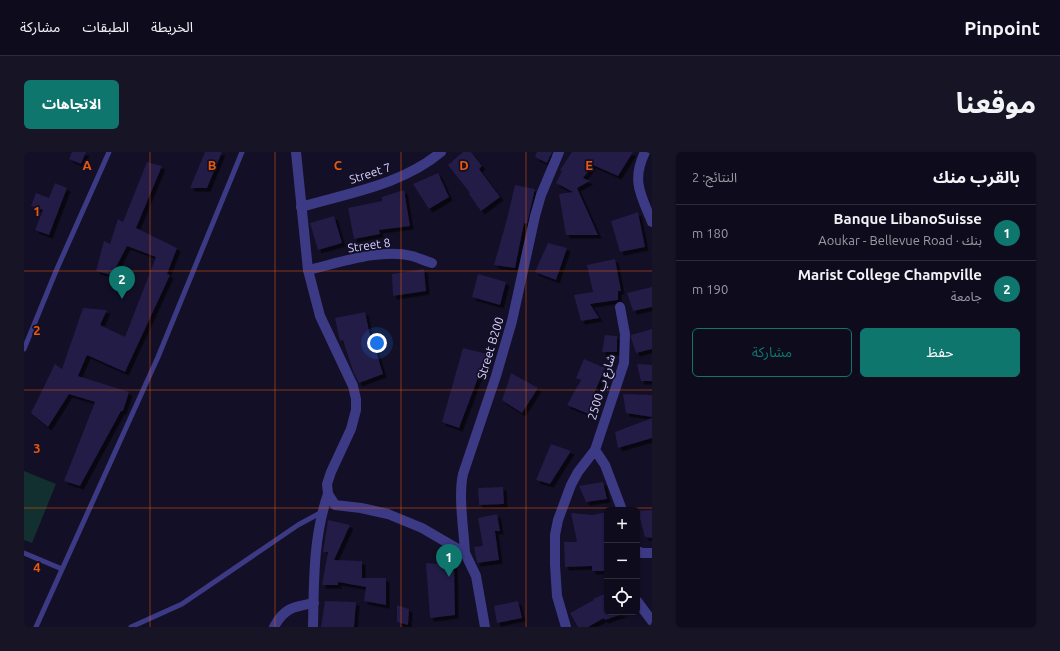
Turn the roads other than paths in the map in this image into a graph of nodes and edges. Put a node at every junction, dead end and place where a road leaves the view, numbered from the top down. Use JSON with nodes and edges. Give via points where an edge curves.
{"nodes":[{"id":1,"x":109,"y":152,"type":"edge"},
{"id":2,"x":242,"y":152,"type":"edge"},
{"id":3,"x":296,"y":152,"type":"edge"},
{"id":4,"x":441,"y":152,"type":"edge"},
{"id":5,"x":559,"y":152,"type":"edge"},
{"id":6,"x":645,"y":152,"type":"edge"},
{"id":7,"x":301,"y":207,"type":"junction"},
{"id":8,"x":652,"y":222,"type":"edge"},
{"id":9,"x":432,"y":263,"type":"dead end"},
{"id":10,"x":308,"y":270,"type":"junction"},
{"id":11,"x":620,"y":307,"type":"dead end"},
{"id":12,"x":24,"y":349,"type":"edge"},
{"id":13,"x":595,"y":450,"type":"junction"},
{"id":14,"x":328,"y":494,"type":"junction"},
{"id":15,"x":621,"y":507,"type":"edge"},
{"id":16,"x":322,"y":512,"type":"junction"},
{"id":17,"x":24,"y":553,"type":"edge"},
{"id":18,"x":465,"y":553,"type":"junction"},
{"id":19,"x":640,"y":553,"type":"edge"},
{"id":20,"x":652,"y":553,"type":"edge"},
{"id":21,"x":62,"y":569,"type":"junction"},
{"id":22,"x":314,"y":603,"type":"junction"},
{"id":23,"x":640,"y":605,"type":"edge"},
{"id":24,"x":652,"y":620,"type":"edge"},
{"id":25,"x":36,"y":627,"type":"edge"},
{"id":26,"x":131,"y":627,"type":"edge"},
{"id":27,"x":274,"y":627,"type":"edge"},
{"id":28,"x":313,"y":627,"type":"edge"},
{"id":29,"x":485,"y":627,"type":"edge"},
{"id":30,"x":566,"y":627,"type":"edge"}],
"edges":[{"from":1,"to":12,"type":"lane"},
{"from":2,"to":21,"type":"lane","via":[[158,357]]},
{"from":3,"to":7,"type":"street"},
{"from":4,"to":7,"type":"street","name":"Street 7","via":[[404,176]]},
{"from":5,"to":18,"type":"street","name":"Street B200","via":[[541,195],[512,321],[461,482]]},
{"from":6,"to":8,"type":"street","via":[[640,164],[638,184]]},
{"from":7,"to":10,"type":"street"},
{"from":9,"to":10,"type":"street","name":"Street 8","via":[[396,254],[357,259]]},
{"from":10,"to":14,"type":"street","via":[[320,316],[356,399],[351,429],[327,484]]},
{"from":11,"to":13,"type":"street","name":"شارع ب 2500","via":[[625,334],[624,364]]},
{"from":13,"to":15,"type":"street","via":[[605,465]]},
{"from":13,"to":30,"type":"street","name":"شارع ب 2500","via":[[571,485],[555,535],[558,596]]},
{"from":14,"to":16,"type":"street"},
{"from":14,"to":18,"type":"street","via":[[335,505],[388,514],[422,528]]},
{"from":16,"to":22,"type":"street","via":[[317,541]]},
{"from":16,"to":26,"type":"lane","via":[[298,525],[182,604]]},
{"from":17,"to":21,"type":"lane"},
{"from":18,"to":29,"type":"street","via":[[476,576]]},
{"from":19,"to":20,"type":"street"},
{"from":21,"to":25,"type":"lane"},
{"from":22,"to":27,"type":"street","via":[[287,610]]},
{"from":22,"to":28,"type":"street"},
{"from":23,"to":24,"type":"street"}]}
